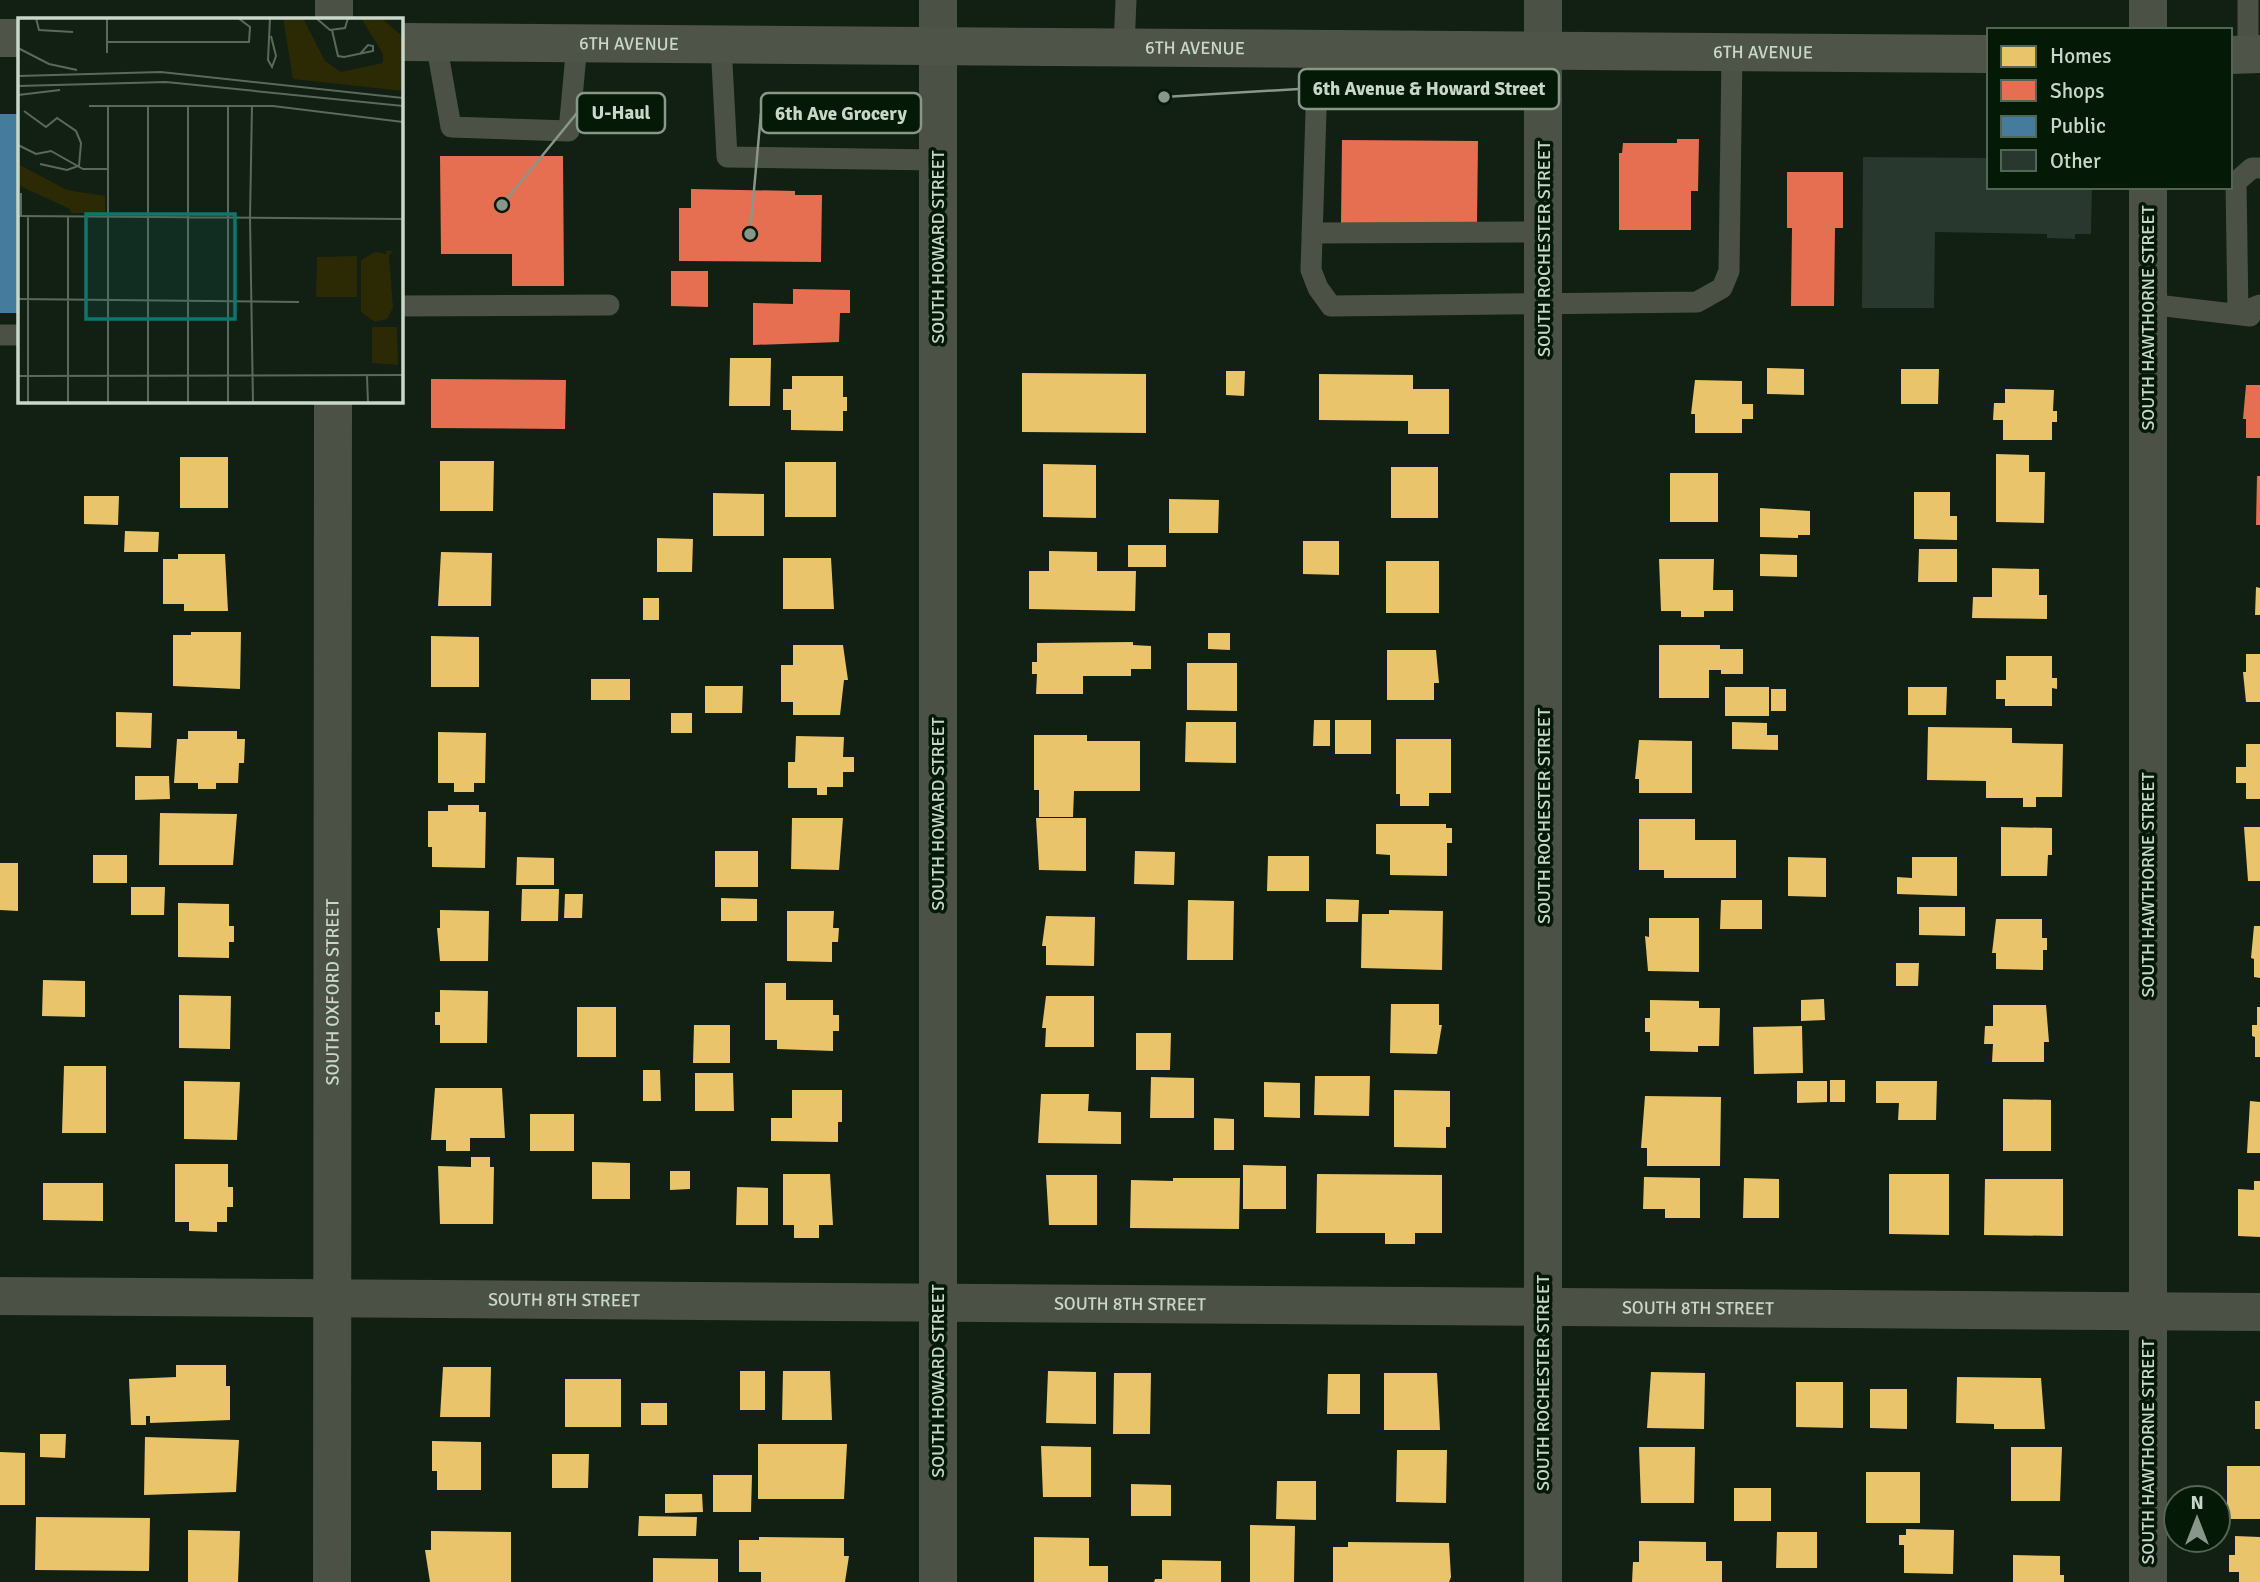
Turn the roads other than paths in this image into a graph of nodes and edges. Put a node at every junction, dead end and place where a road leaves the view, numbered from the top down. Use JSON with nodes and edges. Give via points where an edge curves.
{"nodes":[{"id":1,"x":334,"y":0,"type":"edge"},
{"id":2,"x":938,"y":0,"type":"edge"},
{"id":3,"x":1126,"y":0,"type":"edge"},
{"id":4,"x":1543,"y":0,"type":"edge"},
{"id":5,"x":2148,"y":0,"type":"edge"},
{"id":6,"x":2248,"y":0,"type":"edge"},
{"id":7,"x":334,"y":18,"type":"edge"},
{"id":8,"x":2148,"y":28,"type":"edge"},
{"id":9,"x":0,"y":38,"type":"edge"},
{"id":10,"x":18,"y":38,"type":"edge"},
{"id":11,"x":419,"y":41,"type":"edge"},
{"id":12,"x":577,"y":43,"type":"junction"},
{"id":13,"x":721,"y":44,"type":"junction"},
{"id":14,"x":938,"y":45,"type":"junction"},
{"id":15,"x":1124,"y":47,"type":"junction"},
{"id":16,"x":1318,"y":48,"type":"junction"},
{"id":17,"x":1543,"y":50,"type":"junction"},
{"id":18,"x":1732,"y":52,"type":"junction"},
{"id":19,"x":1987,"y":54,"type":"edge"},
{"id":20,"x":2246,"y":54,"type":"edge"},
{"id":21,"x":938,"y":160,"type":"junction"},
{"id":22,"x":2260,"y":168,"type":"edge"},
{"id":23,"x":2148,"y":189,"type":"edge"},
{"id":24,"x":1544,"y":232,"type":"junction"},
{"id":25,"x":1312,"y":233,"type":"junction"},
{"id":26,"x":1544,"y":302,"type":"junction"},
{"id":27,"x":2148,"y":304,"type":"junction"},
{"id":28,"x":609,"y":305,"type":"dead end"},
{"id":29,"x":2260,"y":305,"type":"edge"},
{"id":30,"x":402,"y":306,"type":"edge"},
{"id":31,"x":2238,"y":314,"type":"junction"},
{"id":32,"x":2260,"y":317,"type":"edge"},
{"id":33,"x":0,"y":335,"type":"edge"},
{"id":34,"x":18,"y":335,"type":"edge"},
{"id":35,"x":333,"y":402,"type":"edge"},
{"id":36,"x":0,"y":1296,"type":"edge"},
{"id":37,"x":333,"y":1299,"type":"junction"},
{"id":38,"x":938,"y":1303,"type":"junction"},
{"id":39,"x":1543,"y":1308,"type":"junction"},
{"id":40,"x":2260,"y":1312,"type":"edge"},
{"id":41,"x":2148,"y":1313,"type":"junction"},
{"id":42,"x":332,"y":1582,"type":"edge"},
{"id":43,"x":938,"y":1582,"type":"edge"},
{"id":44,"x":1543,"y":1582,"type":"edge"},
{"id":45,"x":2148,"y":1582,"type":"edge"}],
"edges":[{"from":1,"to":7,"type":"street"},
{"from":2,"to":14,"type":"street","name":"SOUTH HOWARD STREET"},
{"from":3,"to":15,"type":"lane"},
{"from":4,"to":17,"type":"street","name":"SOUTH ROCHESTER STREET"},
{"from":5,"to":8,"type":"street"},
{"from":6,"to":20,"type":"lane"},
{"from":9,"to":10,"type":"main road"},
{"from":11,"to":12,"type":"main road","name":"6TH AVENUE"},
{"from":11,"to":12,"type":"lane","via":[[451,127],[569,131]]},
{"from":12,"to":13,"type":"main road","name":"6TH AVENUE"},
{"from":13,"to":14,"type":"main road","name":"6TH AVENUE"},
{"from":13,"to":21,"type":"lane","via":[[727,157]]},
{"from":14,"to":15,"type":"main road","name":"6TH AVENUE"},
{"from":14,"to":21,"type":"street","name":"SOUTH HOWARD STREET"},
{"from":15,"to":16,"type":"main road","name":"6TH AVENUE"},
{"from":16,"to":17,"type":"main road","name":"6TH AVENUE"},
{"from":16,"to":25,"type":"lane"},
{"from":17,"to":18,"type":"main road","name":"6TH AVENUE"},
{"from":17,"to":24,"type":"street","name":"SOUTH ROCHESTER STREET"},
{"from":18,"to":19,"type":"main road","name":"6TH AVENUE"},
{"from":18,"to":26,"type":"lane","via":[[1729,271],[1721,288],[1697,302]]},
{"from":21,"to":38,"type":"street","name":"SOUTH HOWARD STREET"},
{"from":22,"to":31,"type":"lane","via":[[2252,168],[2236,182]]},
{"from":23,"to":27,"type":"street","name":"SOUTH HAWTHORNE STREET"},
{"from":24,"to":25,"type":"lane"},
{"from":24,"to":26,"type":"street","name":"SOUTH ROCHESTER STREET"},
{"from":25,"to":26,"type":"lane","via":[[1311,270],[1331,306]]},
{"from":26,"to":39,"type":"street","name":"SOUTH ROCHESTER STREET"},
{"from":27,"to":31,"type":"lane"},
{"from":27,"to":41,"type":"street","name":"SOUTH HAWTHORNE STREET"},
{"from":28,"to":30,"type":"lane"},
{"from":29,"to":31,"type":"lane"},
{"from":31,"to":32,"type":"lane"},
{"from":33,"to":34,"type":"lane"},
{"from":35,"to":37,"type":"street","name":"SOUTH OXFORD STREET"},
{"from":36,"to":37,"type":"street","name":"SOUTH 8TH STREET"},
{"from":37,"to":38,"type":"street","name":"SOUTH 8TH STREET"},
{"from":37,"to":42,"type":"street","name":"SOUTH OXFORD STREET"},
{"from":38,"to":39,"type":"street","name":"SOUTH 8TH STREET"},
{"from":38,"to":43,"type":"street","name":"SOUTH HOWARD STREET"},
{"from":39,"to":41,"type":"street","name":"SOUTH 8TH STREET"},
{"from":39,"to":44,"type":"street","name":"SOUTH ROCHESTER STREET"},
{"from":40,"to":41,"type":"street","name":"SOUTH 8TH STREET"},
{"from":41,"to":45,"type":"street","name":"SOUTH HAWTHORNE STREET"}]}
